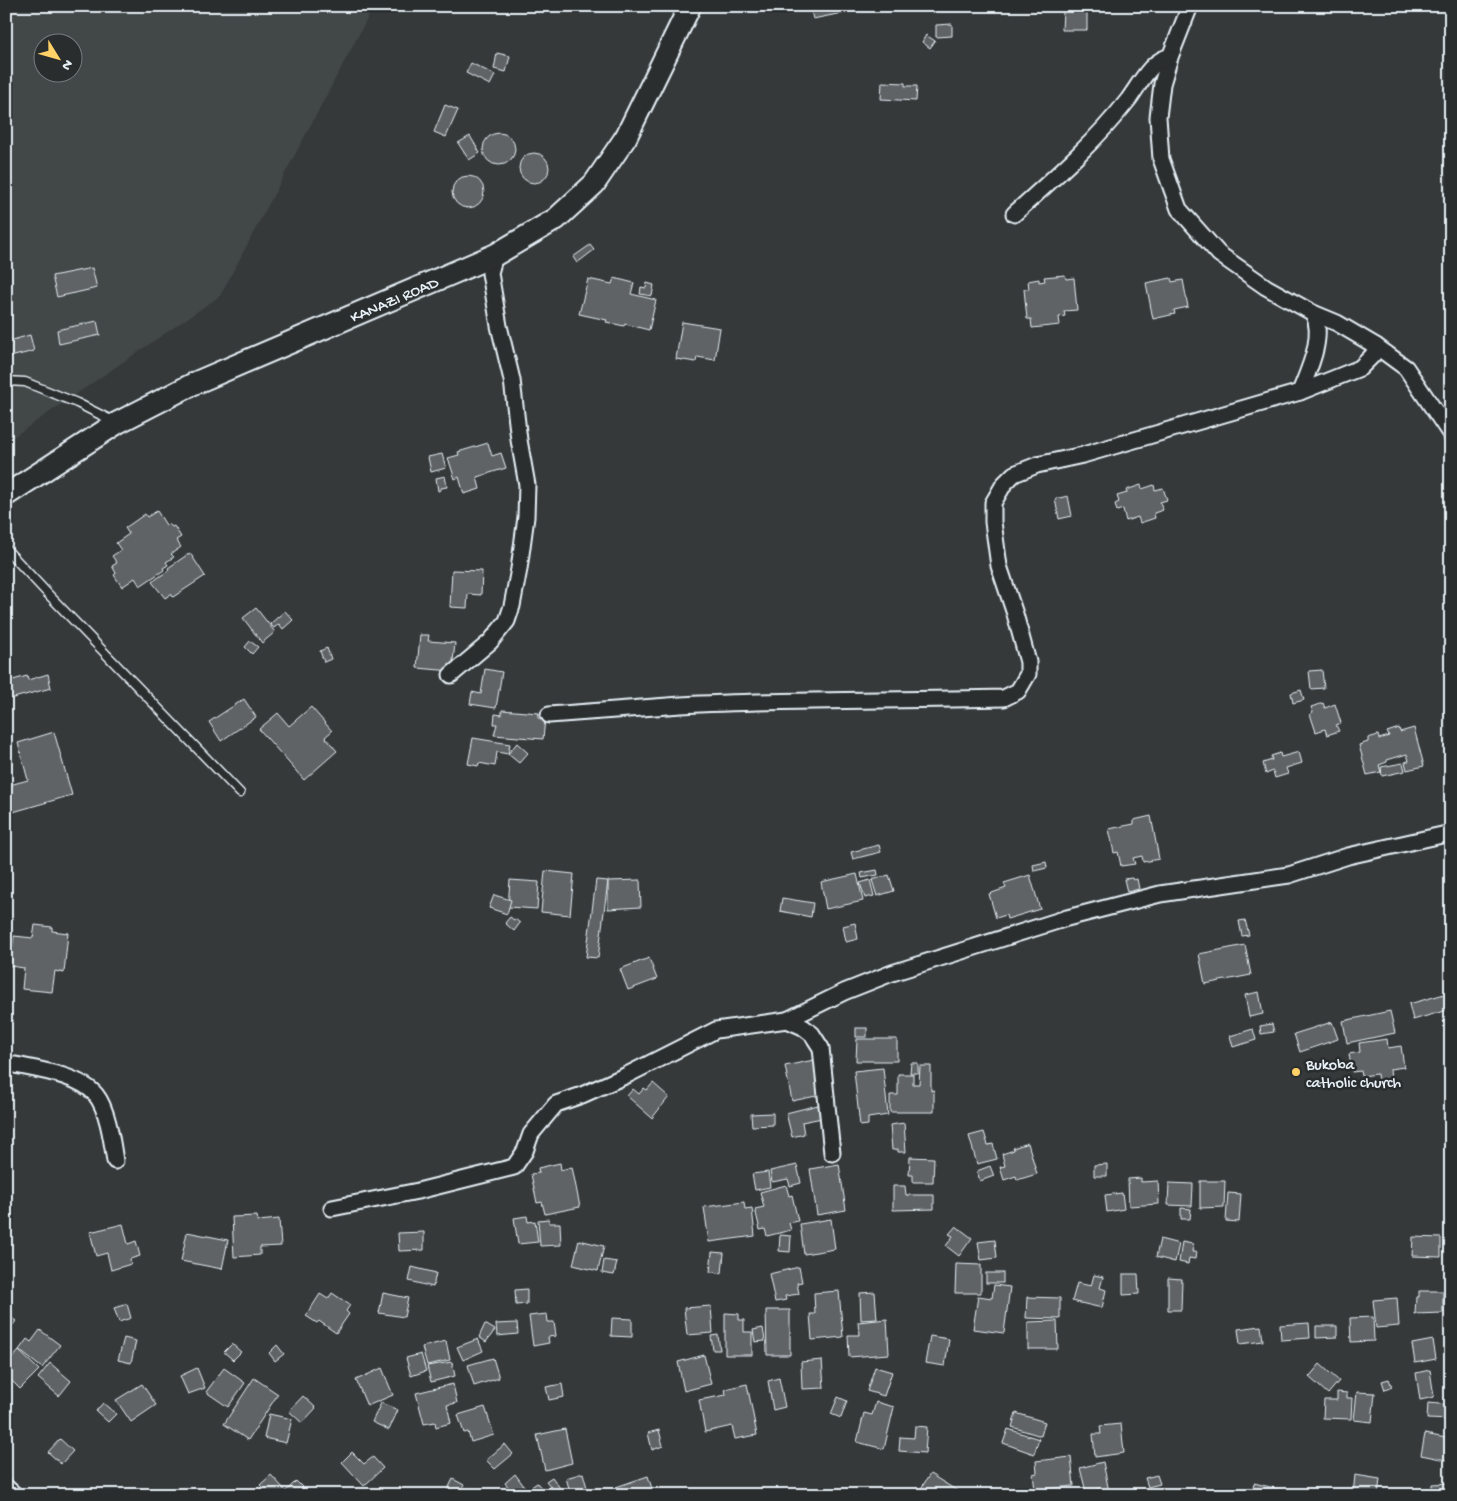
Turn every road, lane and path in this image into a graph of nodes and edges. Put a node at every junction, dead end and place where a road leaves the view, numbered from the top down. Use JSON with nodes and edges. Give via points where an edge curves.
{"nodes":[{"id":1,"x":690,"y":6,"type":"edge"},
{"id":2,"x":1190,"y":6,"type":"edge"},
{"id":3,"x":1170,"y":57,"type":"junction"},
{"id":4,"x":1014,"y":214,"type":"dead end"},
{"id":5,"x":496,"y":255,"type":"junction"},
{"id":6,"x":1313,"y":313,"type":"junction"},
{"id":7,"x":1376,"y":346,"type":"junction"},
{"id":8,"x":6,"y":381,"type":"edge"},
{"id":9,"x":1300,"y":392,"type":"junction"},
{"id":10,"x":117,"y":423,"type":"junction"},
{"id":11,"x":1451,"y":435,"type":"edge"},
{"id":12,"x":6,"y":495,"type":"edge"},
{"id":13,"x":6,"y":549,"type":"edge"},
{"id":14,"x":451,"y":675,"type":"dead end"},
{"id":15,"x":549,"y":715,"type":"dead end"},
{"id":16,"x":240,"y":793,"type":"dead end"},
{"id":17,"x":1451,"y":833,"type":"edge"},
{"id":18,"x":787,"y":1020,"type":"junction"},
{"id":19,"x":6,"y":1063,"type":"edge"},
{"id":20,"x":832,"y":1153,"type":"dead end"},
{"id":21,"x":115,"y":1161,"type":"dead end"},
{"id":22,"x":332,"y":1208,"type":"dead end"},
{"id":23,"x":6,"y":1487,"type":"edge"},
{"id":24,"x":15,"y":1495,"type":"edge"}],
"edges":[{"from":1,"to":5,"type":"main road","name":"KANAZI ROAD","via":[[626,137],[594,184],[556,219]]},
{"from":2,"to":3,"type":"street"},
{"from":3,"to":4,"type":"street","via":[[1151,68],[1130,99],[1092,142]]},
{"from":3,"to":6,"type":"street","via":[[1162,84],[1158,117],[1161,159],[1179,209],[1219,254],[1266,287]]},
{"from":5,"to":10,"type":"main road","name":"KANAZI ROAD","via":[[195,383]]},
{"from":5,"to":14,"type":"street","via":[[490,273],[512,380],[527,485],[526,517],[507,621],[490,642]]},
{"from":6,"to":7,"type":"street"},
{"from":6,"to":9,"type":"street","via":[[1317,321],[1317,337]]},
{"from":7,"to":9,"type":"street","via":[[1373,355],[1360,368]]},
{"from":7,"to":11,"type":"street","via":[[1406,368]]},
{"from":8,"to":10,"type":"lane","via":[[25,382]]},
{"from":9,"to":15,"type":"street","via":[[1083,455],[1037,465],[1014,474],[1004,484],[993,503],[993,522],[999,566],[1028,662],[1028,674],[1018,691],[1004,698],[690,705]]},
{"from":10,"to":12,"type":"main road","name":"KANAZI ROAD"},
{"from":13,"to":16,"type":"lane"},
{"from":17,"to":18,"type":"street","via":[[1348,856],[1289,875],[1160,894],[1067,918],[892,973]]},
{"from":18,"to":20,"type":"street","via":[[807,1030],[821,1048]]},
{"from":18,"to":22,"type":"street","via":[[716,1030],[628,1074],[556,1104],[531,1134],[514,1166],[418,1191]]},
{"from":19,"to":21,"type":"street","via":[[79,1081],[96,1095],[107,1120]]},
{"from":23,"to":24,"type":"street"}]}
